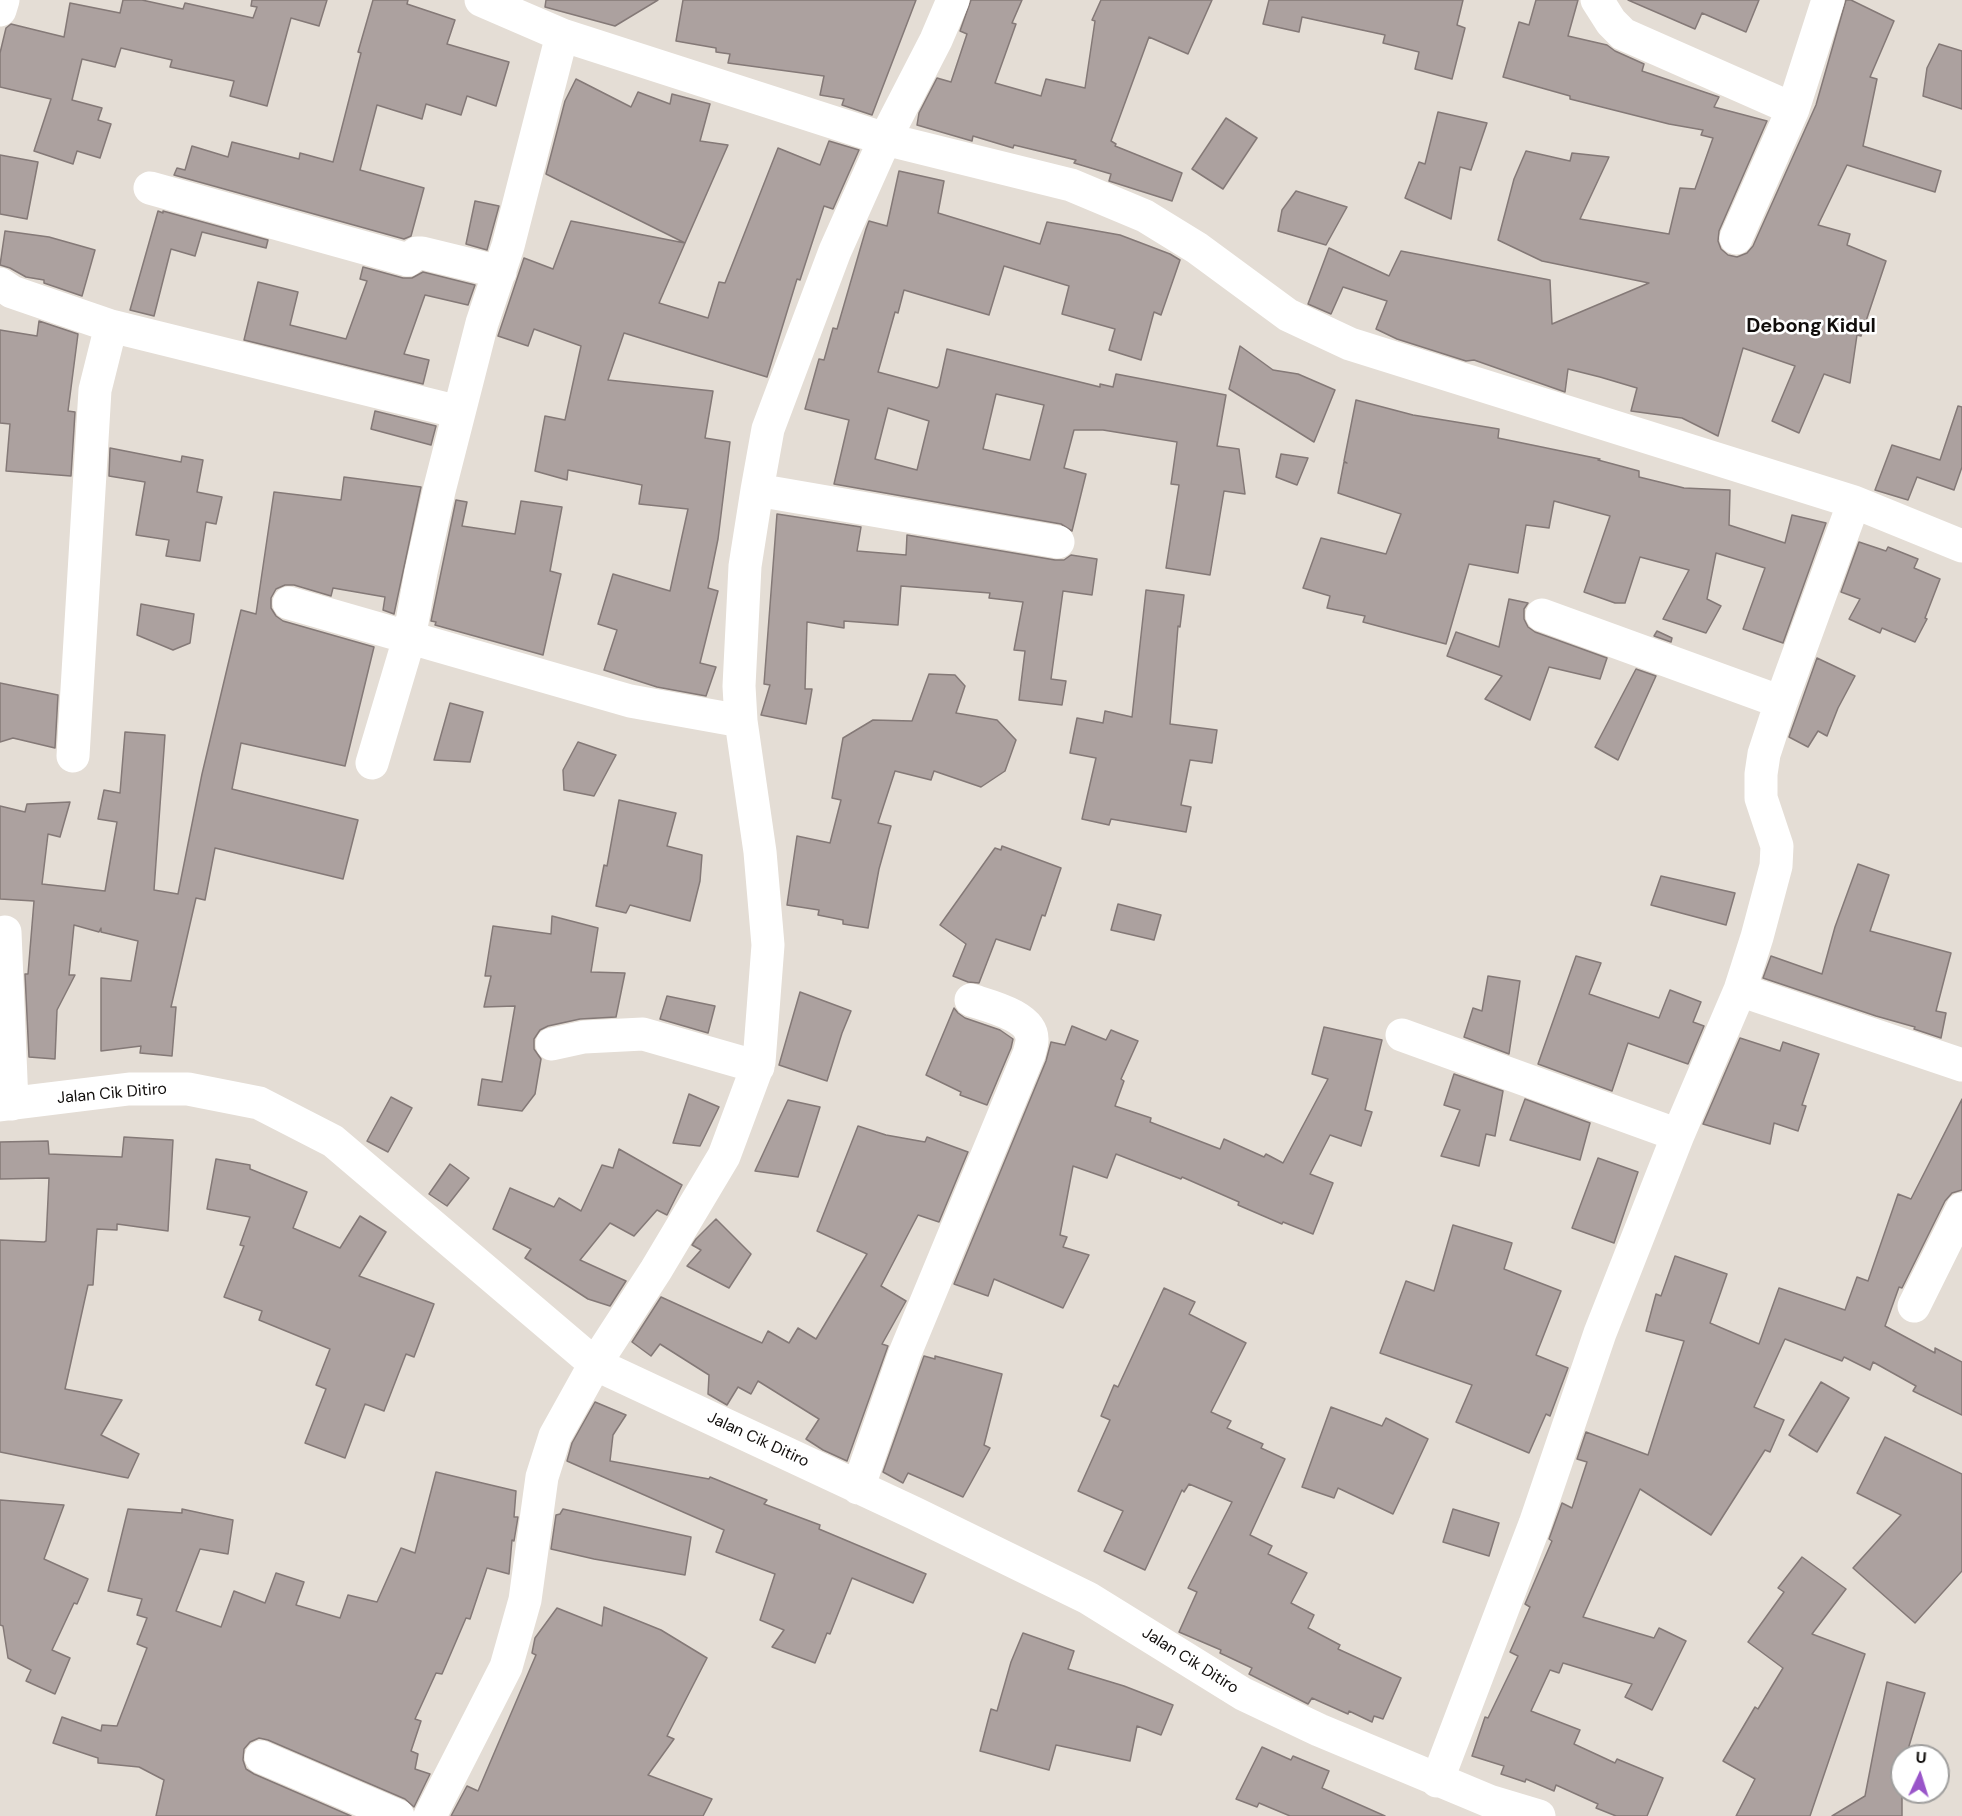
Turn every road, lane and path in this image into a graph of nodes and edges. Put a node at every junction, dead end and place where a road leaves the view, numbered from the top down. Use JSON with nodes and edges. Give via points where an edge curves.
{"nodes":[{"id":1,"x":3,"y":0,"type":"edge"},
{"id":2,"x":481,"y":0,"type":"edge"},
{"id":3,"x":953,"y":0,"type":"edge"},
{"id":4,"x":1597,"y":0,"type":"edge"},
{"id":5,"x":1828,"y":0,"type":"edge"},
{"id":6,"x":0,"y":10,"type":"edge"},
{"id":7,"x":562,"y":35,"type":"junction"},
{"id":8,"x":1793,"y":109,"type":"junction"},
{"id":9,"x":885,"y":139,"type":"junction"},
{"id":10,"x":150,"y":188,"type":"dead end"},
{"id":11,"x":1736,"y":238,"type":"dead end"},
{"id":12,"x":500,"y":272,"type":"junction"},
{"id":13,"x":0,"y":284,"type":"edge"},
{"id":14,"x":111,"y":326,"type":"junction"},
{"id":15,"x":459,"y":412,"type":"junction"},
{"id":16,"x":757,"y":490,"type":"junction"},
{"id":17,"x":1854,"y":502,"type":"junction"},
{"id":18,"x":1058,"y":542,"type":"dead end"},
{"id":19,"x":1962,"y":546,"type":"edge"},
{"id":20,"x":289,"y":603,"type":"dead end"},
{"id":21,"x":1542,"y":615,"type":"dead end"},
{"id":22,"x":409,"y":639,"type":"junction"},
{"id":23,"x":1781,"y":702,"type":"junction"},
{"id":24,"x":741,"y":721,"type":"junction"},
{"id":25,"x":73,"y":756,"type":"dead end"},
{"id":26,"x":372,"y":764,"type":"dead end"},
{"id":27,"x":5,"y":932,"type":"dead end"},
{"id":28,"x":1740,"y":990,"type":"junction"},
{"id":29,"x":971,"y":1000,"type":"dead end"},
{"id":30,"x":1402,"y":1035,"type":"dead end"},
{"id":31,"x":552,"y":1044,"type":"dead end"},
{"id":32,"x":1962,"y":1065,"type":"edge"},
{"id":33,"x":758,"y":1067,"type":"junction"},
{"id":34,"x":6,"y":1105,"type":"edge"},
{"id":35,"x":1678,"y":1135,"type":"junction"},
{"id":36,"x":1962,"y":1209,"type":"edge"},
{"id":37,"x":1914,"y":1306,"type":"dead end"},
{"id":38,"x":594,"y":1364,"type":"junction"},
{"id":39,"x":858,"y":1488,"type":"junction"},
{"id":40,"x":261,"y":1757,"type":"dead end"},
{"id":41,"x":1437,"y":1781,"type":"junction"},
{"id":42,"x":1486,"y":1809,"type":"edge"},
{"id":43,"x":398,"y":1816,"type":"edge"},
{"id":44,"x":430,"y":1816,"type":"edge"},
{"id":45,"x":1539,"y":1816,"type":"edge"}],
"edges":[{"from":1,"to":6,"type":"street"},
{"from":2,"to":7,"type":"street"},
{"from":3,"to":9,"type":"street"},
{"from":4,"to":8,"type":"street","via":[[1623,34]]},
{"from":5,"to":8,"type":"street"},
{"from":7,"to":9,"type":"street"},
{"from":7,"to":12,"type":"street"},
{"from":8,"to":11,"type":"street"},
{"from":9,"to":16,"type":"street","via":[[835,251],[768,429]]},
{"from":9,"to":17,"type":"street","via":[[1071,185],[1145,216],[1197,248],[1288,315],[1350,344]]},
{"from":10,"to":12,"type":"street","via":[[408,260],[422,253]]},
{"from":12,"to":15,"type":"street"},
{"from":13,"to":14,"type":"street","via":[[12,292]]},
{"from":14,"to":15,"type":"street"},
{"from":14,"to":25,"type":"street","via":[[95,390]]},
{"from":15,"to":22,"type":"street"},
{"from":16,"to":18,"type":"street"},
{"from":16,"to":24,"type":"street","via":[[746,567],[739,686]]},
{"from":17,"to":19,"type":"street"},
{"from":17,"to":23,"type":"street"},
{"from":20,"to":22,"type":"street"},
{"from":21,"to":23,"type":"street"},
{"from":22,"to":24,"type":"street","via":[[630,701]]},
{"from":22,"to":26,"type":"street"},
{"from":23,"to":28,"type":"street","via":[[1761,774],[1761,798],[1777,846],[1776,867]]},
{"from":24,"to":33,"type":"street","via":[[760,852],[768,945]]},
{"from":27,"to":34,"type":"street"},
{"from":28,"to":32,"type":"street"},
{"from":28,"to":35,"type":"street"},
{"from":29,"to":39,"type":"street","via":[[1014,1016],[1028,1026],[1032,1039],[1029,1054],[905,1353]]},
{"from":30,"to":35,"type":"street"},
{"from":31,"to":33,"type":"street","via":[[584,1036],[643,1034]]},
{"from":33,"to":38,"type":"street","via":[[724,1156]]},
{"from":34,"to":38,"type":"street","name":"Jalan Cik Ditiro","via":[[129,1089],[188,1089],[259,1103],[333,1141]]},
{"from":35,"to":41,"type":"street","via":[[1600,1333],[1535,1524]]},
{"from":36,"to":37,"type":"street"},
{"from":38,"to":39,"type":"street","name":"Jalan Cik Ditiro"},
{"from":38,"to":44,"type":"street","via":[[555,1436],[542,1476],[525,1600],[506,1667]]},
{"from":39,"to":41,"type":"street","name":"Jalan Cik Ditiro","via":[[1088,1598],[1243,1694]]},
{"from":40,"to":43,"type":"street"},
{"from":41,"to":42,"type":"street","name":"Jalan Cik Ditiro"},
{"from":42,"to":45,"type":"street","name":"Jalan Cik Ditiro"}]}
